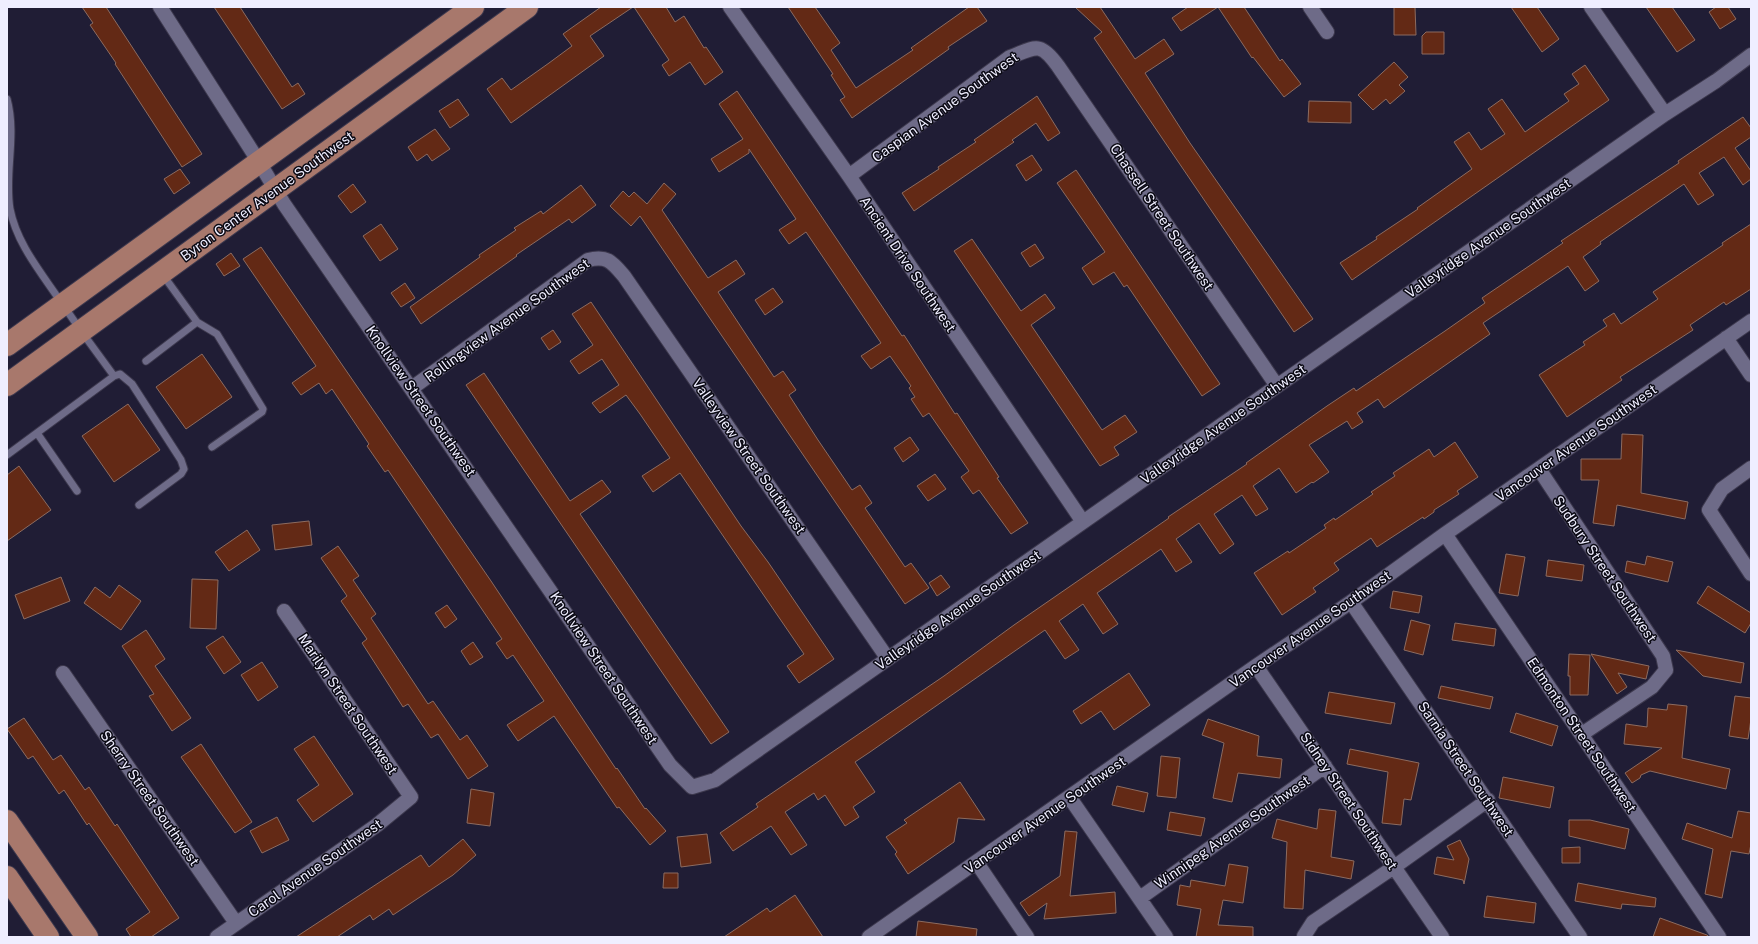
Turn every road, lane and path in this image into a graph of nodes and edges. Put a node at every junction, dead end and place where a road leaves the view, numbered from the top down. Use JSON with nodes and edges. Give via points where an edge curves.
{"nodes":[{"id":1,"x":160,"y":7,"type":"edge"},
{"id":2,"x":472,"y":7,"type":"edge"},
{"id":3,"x":527,"y":7,"type":"edge"},
{"id":4,"x":730,"y":7,"type":"edge"},
{"id":5,"x":1310,"y":7,"type":"edge"},
{"id":6,"x":1591,"y":7,"type":"edge"},
{"id":7,"x":1327,"y":32,"type":"dead end"},
{"id":8,"x":1044,"y":50,"type":"joint"},
{"id":9,"x":1751,"y":55,"type":"edge"},
{"id":10,"x":7,"y":100,"type":"edge"},
{"id":11,"x":1665,"y":114,"type":"junction"},
{"id":12,"x":259,"y":162,"type":"junction"},
{"id":13,"x":849,"y":176,"type":"junction"},
{"id":14,"x":276,"y":190,"type":"junction"},
{"id":15,"x":605,"y":258,"type":"joint"},
{"id":16,"x":162,"y":273,"type":"junction"},
{"id":17,"x":62,"y":305,"type":"junction"},
{"id":18,"x":1751,"y":321,"type":"edge"},
{"id":19,"x":197,"y":322,"type":"junction"},
{"id":20,"x":81,"y":331,"type":"junction"},
{"id":21,"x":1726,"y":338,"type":"junction"},
{"id":22,"x":7,"y":345,"type":"edge"},
{"id":23,"x":146,"y":361,"type":"dead end"},
{"id":24,"x":1751,"y":375,"type":"edge"},
{"id":25,"x":114,"y":376,"type":"junction"},
{"id":26,"x":7,"y":385,"type":"edge"},
{"id":27,"x":1277,"y":386,"type":"junction"},
{"id":28,"x":412,"y":388,"type":"junction"},
{"id":29,"x":37,"y":433,"type":"junction"},
{"id":30,"x":212,"y":447,"type":"dead end"},
{"id":31,"x":7,"y":455,"type":"edge"},
{"id":32,"x":1751,"y":468,"type":"edge"},
{"id":33,"x":1539,"y":470,"type":"junction"},
{"id":34,"x":77,"y":491,"type":"dead end"},
{"id":35,"x":139,"y":505,"type":"dead end"},
{"id":36,"x":1083,"y":522,"type":"junction"},
{"id":37,"x":1445,"y":534,"type":"junction"},
{"id":38,"x":1751,"y":574,"type":"edge"},
{"id":39,"x":1351,"y":602,"type":"junction"},
{"id":40,"x":284,"y":611,"type":"dead end"},
{"id":41,"x":888,"y":658,"type":"junction"},
{"id":42,"x":1256,"y":666,"type":"junction"},
{"id":43,"x":63,"y":673,"type":"dead end"},
{"id":44,"x":1582,"y":734,"type":"junction"},
{"id":45,"x":1325,"y":766,"type":"junction"},
{"id":46,"x":692,"y":787,"type":"joint"},
{"id":47,"x":411,"y":797,"type":"joint"},
{"id":48,"x":1070,"y":798,"type":"junction"},
{"id":49,"x":1488,"y":800,"type":"junction"},
{"id":50,"x":7,"y":821,"type":"edge"},
{"id":51,"x":977,"y":863,"type":"junction"},
{"id":52,"x":1394,"y":867,"type":"junction"},
{"id":53,"x":7,"y":877,"type":"edge"},
{"id":54,"x":1140,"y":898,"type":"junction"},
{"id":55,"x":236,"y":923,"type":"junction"},
{"id":56,"x":879,"y":934,"type":"edge"},
{"id":57,"x":1304,"y":936,"type":"edge"},
{"id":58,"x":48,"y":937,"type":"edge"},
{"id":59,"x":87,"y":937,"type":"edge"},
{"id":60,"x":217,"y":937,"type":"edge"},
{"id":61,"x":1027,"y":937,"type":"edge"},
{"id":62,"x":1166,"y":937,"type":"edge"},
{"id":63,"x":1442,"y":937,"type":"edge"},
{"id":64,"x":1580,"y":937,"type":"edge"},
{"id":65,"x":1719,"y":937,"type":"edge"}],
"edges":[{"from":1,"to":12,"type":"street","name":"Knollview Street Southwest"},
{"from":2,"to":12,"type":"main road"},
{"from":3,"to":14,"type":"main road","name":"Byron Center Avenue Southwest"},
{"from":4,"to":13,"type":"street","name":"Ancient Drive Southwest"},
{"from":5,"to":7,"type":"street"},
{"from":6,"to":11,"type":"street"},
{"from":8,"to":13,"type":"street","name":"Caspian Avenue Southwest","via":[[1034,47],[1010,57]]},
{"from":8,"to":27,"type":"street","name":"Chassell Street Southwest","via":[[1058,66]]},
{"from":9,"to":11,"type":"street","name":"Valleyridge Avenue Southwest"},
{"from":10,"to":17,"type":"lane","via":[[11,136],[9,201],[14,224],[24,247]]},
{"from":11,"to":27,"type":"street","name":"Valleyridge Avenue Southwest"},
{"from":12,"to":14,"type":"street","name":"Knollview Street Southwest"},
{"from":12,"to":17,"type":"main road"},
{"from":13,"to":36,"type":"street","name":"Ancient Drive Southwest"},
{"from":14,"to":16,"type":"main road","name":"Byron Center Avenue Southwest"},
{"from":14,"to":28,"type":"street","name":"Knollview Street Southwest"},
{"from":15,"to":28,"type":"street","name":"Rollingview Avenue Southwest","via":[[588,260]]},
{"from":15,"to":41,"type":"street","name":"Valleyview Street Southwest","via":[[624,276]]},
{"from":16,"to":19,"type":"lane"},
{"from":16,"to":20,"type":"main road","name":"Byron Center Avenue Southwest"},
{"from":17,"to":20,"type":"lane"},
{"from":17,"to":22,"type":"main road"},
{"from":18,"to":21,"type":"street","name":"Vancouver Avenue Southwest"},
{"from":19,"to":23,"type":"lane"},
{"from":19,"to":30,"type":"lane","via":[[217,334],[263,409]]},
{"from":20,"to":25,"type":"lane"},
{"from":20,"to":26,"type":"main road","name":"Byron Center Avenue Southwest"},
{"from":21,"to":24,"type":"street"},
{"from":21,"to":33,"type":"street","name":"Vancouver Avenue Southwest"},
{"from":25,"to":29,"type":"lane"},
{"from":25,"to":35,"type":"lane","via":[[120,374],[132,384],[181,460],[184,470]]},
{"from":27,"to":36,"type":"street","name":"Valleyridge Avenue Southwest"},
{"from":28,"to":46,"type":"street","name":"Knollview Street Southwest","via":[[670,765]]},
{"from":29,"to":31,"type":"lane"},
{"from":29,"to":34,"type":"lane"},
{"from":32,"to":38,"type":"street","via":[[1722,489],[1709,510]]},
{"from":33,"to":37,"type":"street","name":"Vancouver Avenue Southwest"},
{"from":33,"to":44,"type":"street","name":"Sudbury Street Southwest","via":[[1663,656],[1666,670],[1652,687]]},
{"from":36,"to":41,"type":"street","name":"Valleyridge Avenue Southwest"},
{"from":37,"to":39,"type":"street","name":"Vancouver Avenue Southwest"},
{"from":37,"to":44,"type":"street","name":"Edmonton Street Southwest"},
{"from":39,"to":42,"type":"street","name":"Vancouver Avenue Southwest"},
{"from":39,"to":49,"type":"street","name":"Sarnia Street Southwest"},
{"from":40,"to":47,"type":"street","name":"Marilyn Street Southwest"},
{"from":41,"to":46,"type":"street","name":"Valleyridge Avenue Southwest","via":[[715,780]]},
{"from":42,"to":45,"type":"street","name":"Sidney Street Southwest"},
{"from":42,"to":48,"type":"street","name":"Vancouver Avenue Southwest"},
{"from":43,"to":55,"type":"street","name":"Sherry Street Southwest"},
{"from":44,"to":65,"type":"street","name":"Edmonton Street Southwest"},
{"from":45,"to":52,"type":"street","name":"Sidney Street Southwest"},
{"from":45,"to":54,"type":"street","name":"Winnipeg Avenue Southwest"},
{"from":47,"to":55,"type":"street","name":"Carol Avenue Southwest","via":[[377,825]]},
{"from":48,"to":51,"type":"street","name":"Vancouver Avenue Southwest"},
{"from":48,"to":54,"type":"street"},
{"from":49,"to":52,"type":"street"},
{"from":49,"to":64,"type":"street","name":"Sarnia Street Southwest"},
{"from":50,"to":59,"type":"main road"},
{"from":51,"to":56,"type":"street","name":"Vancouver Avenue Southwest"},
{"from":51,"to":61,"type":"street"},
{"from":52,"to":57,"type":"street","via":[[1313,922]]},
{"from":52,"to":63,"type":"street","name":"Sidney Street Southwest"},
{"from":53,"to":58,"type":"main road"},
{"from":54,"to":62,"type":"street"},
{"from":55,"to":60,"type":"street","name":"Carol Avenue Southwest"}]}
